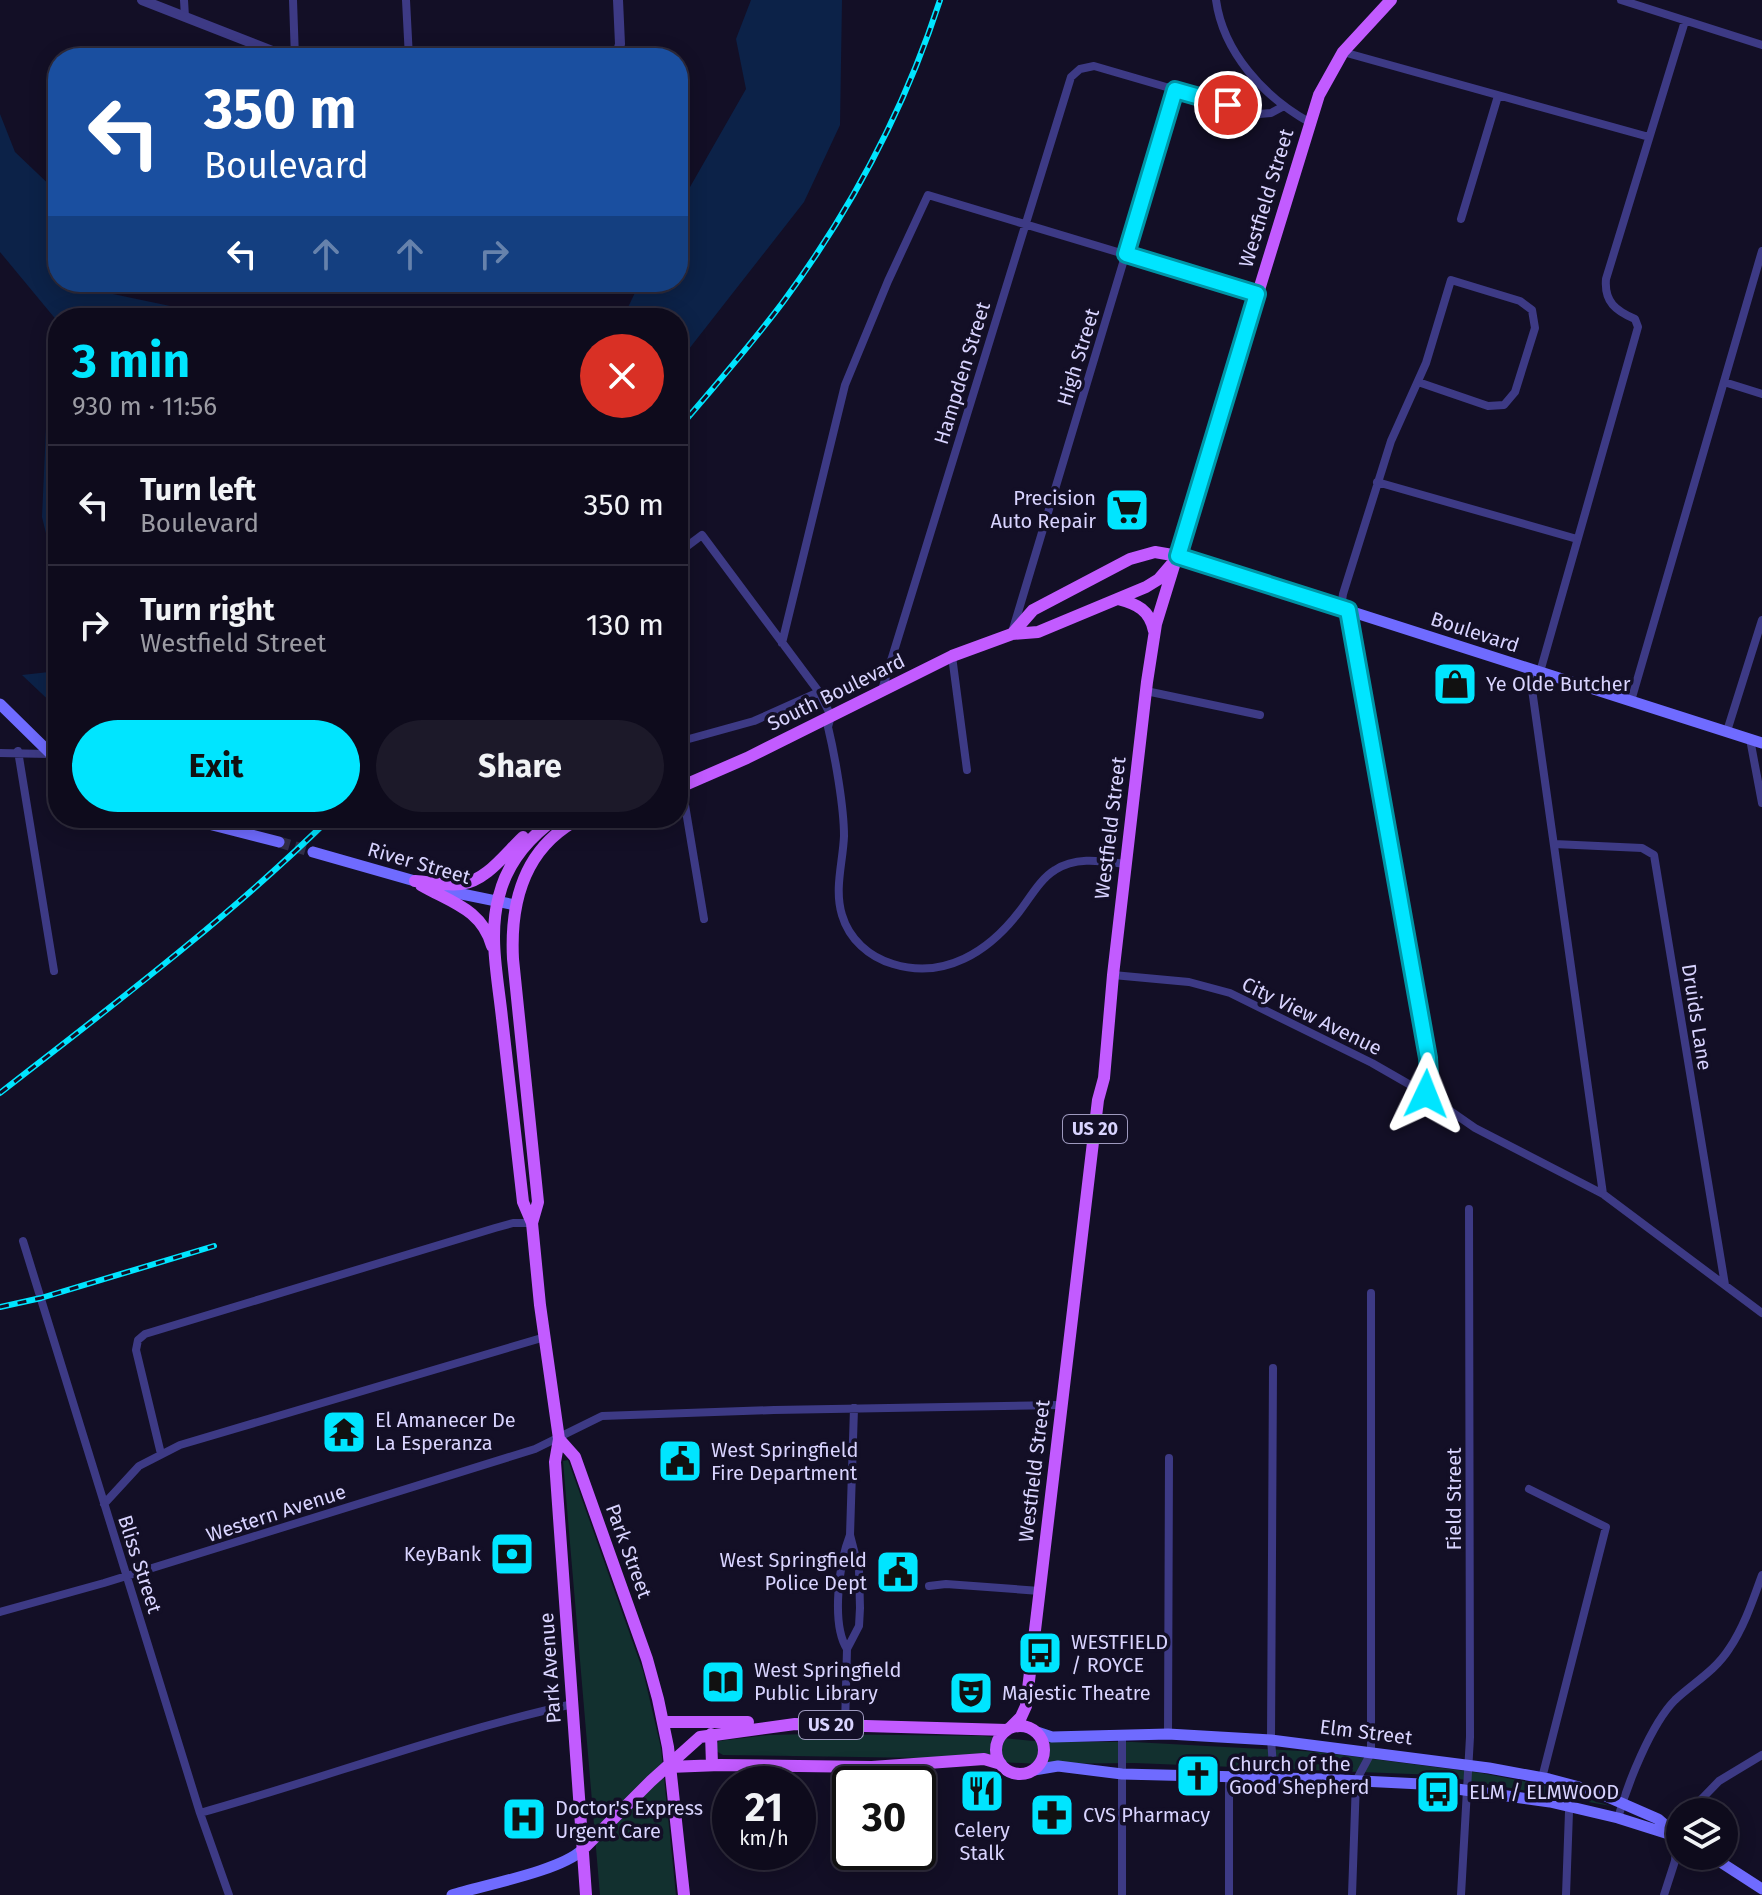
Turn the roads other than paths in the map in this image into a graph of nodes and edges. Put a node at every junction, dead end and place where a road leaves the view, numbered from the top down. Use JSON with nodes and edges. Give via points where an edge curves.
{"nodes":[{"id":1,"x":142,"y":0,"type":"edge"},
{"id":2,"x":184,"y":0,"type":"edge"},
{"id":3,"x":293,"y":0,"type":"edge"},
{"id":4,"x":406,"y":0,"type":"edge"},
{"id":5,"x":618,"y":0,"type":"edge"},
{"id":6,"x":1216,"y":0,"type":"edge"},
{"id":7,"x":1391,"y":0,"type":"edge"},
{"id":8,"x":1621,"y":0,"type":"edge"},
{"id":9,"x":185,"y":17,"type":"junction"},
{"id":10,"x":1685,"y":21,"type":"junction"},
{"id":11,"x":1762,"y":45,"type":"edge"},
{"id":12,"x":266,"y":48,"type":"edge"},
{"id":13,"x":292,"y":48,"type":"edge"},
{"id":14,"x":408,"y":48,"type":"edge"},
{"id":15,"x":619,"y":48,"type":"edge"},
{"id":16,"x":1343,"y":52,"type":"junction"},
{"id":17,"x":1175,"y":90,"type":"junction"},
{"id":18,"x":1498,"y":96,"type":"junction"},
{"id":19,"x":1284,"y":106,"type":"junction"},
{"id":20,"x":1309,"y":122,"type":"junction"},
{"id":21,"x":1649,"y":137,"type":"junction"},
{"id":22,"x":1461,"y":219,"type":"dead end"},
{"id":23,"x":1024,"y":223,"type":"junction"},
{"id":24,"x":1762,"y":251,"type":"edge"},
{"id":25,"x":1126,"y":254,"type":"junction"},
{"id":26,"x":1257,"y":294,"type":"junction"},
{"id":27,"x":1418,"y":382,"type":"junction"},
{"id":28,"x":1724,"y":382,"type":"junction"},
{"id":29,"x":1762,"y":394,"type":"edge"},
{"id":30,"x":1377,"y":482,"type":"junction"},
{"id":31,"x":1577,"y":539,"type":"junction"},
{"id":32,"x":688,"y":546,"type":"edge"},
{"id":33,"x":1178,"y":556,"type":"junction"},
{"id":34,"x":1118,"y":599,"type":"junction"},
{"id":35,"x":1345,"y":609,"type":"junction"},
{"id":36,"x":1762,"y":620,"type":"edge"},
{"id":37,"x":1154,"y":633,"type":"junction"},
{"id":38,"x":1012,"y":634,"type":"junction"},
{"id":39,"x":782,"y":643,"type":"junction"},
{"id":40,"x":952,"y":656,"type":"junction"},
{"id":41,"x":1535,"y":670,"type":"junction"},
{"id":42,"x":881,"y":691,"type":"junction"},
{"id":43,"x":1146,"y":691,"type":"junction"},
{"id":44,"x":819,"y":692,"type":"junction"},
{"id":45,"x":1631,"y":701,"type":"junction"},
{"id":46,"x":0,"y":704,"type":"edge"},
{"id":47,"x":1260,"y":715,"type":"dead end"},
{"id":48,"x":831,"y":716,"type":"junction"},
{"id":49,"x":1727,"y":731,"type":"junction"},
{"id":50,"x":688,"y":739,"type":"edge"},
{"id":51,"x":1756,"y":741,"type":"edge"},
{"id":52,"x":18,"y":751,"type":"junction"},
{"id":53,"x":48,"y":752,"type":"edge"},
{"id":54,"x":0,"y":753,"type":"edge"},
{"id":55,"x":48,"y":757,"type":"edge"},
{"id":56,"x":967,"y":770,"type":"dead end"},
{"id":57,"x":688,"y":784,"type":"edge"},
{"id":58,"x":1762,"y":803,"type":"edge"},
{"id":59,"x":224,"y":828,"type":"edge"},
{"id":60,"x":536,"y":828,"type":"edge"},
{"id":61,"x":545,"y":828,"type":"edge"},
{"id":62,"x":566,"y":828,"type":"edge"},
{"id":63,"x":687,"y":828,"type":"edge"},
{"id":64,"x":279,"y":842,"type":"tunnel mouth"},
{"id":65,"x":1554,"y":844,"type":"junction"},
{"id":66,"x":313,"y":852,"type":"tunnel mouth"},
{"id":67,"x":1126,"y":864,"type":"junction"},
{"id":68,"x":415,"y":881,"type":"junction"},
{"id":69,"x":497,"y":903,"type":"junction"},
{"id":70,"x":515,"y":905,"type":"junction"},
{"id":71,"x":704,"y":919,"type":"dead end"},
{"id":72,"x":497,"y":967,"type":"junction"},
{"id":73,"x":54,"y":971,"type":"dead end"},
{"id":74,"x":1113,"y":975,"type":"junction"},
{"id":75,"x":1426,"y":1094,"type":"junction"},
{"id":76,"x":1603,"y":1194,"type":"junction"},
{"id":77,"x":1469,"y":1209,"type":"dead end"},
{"id":78,"x":532,"y":1223,"type":"junction"},
{"id":79,"x":23,"y":1241,"type":"dead end"},
{"id":80,"x":1725,"y":1285,"type":"junction"},
{"id":81,"x":1371,"y":1293,"type":"dead end"},
{"id":82,"x":1762,"y":1313,"type":"edge"},
{"id":83,"x":545,"y":1337,"type":"junction"},
{"id":84,"x":1273,"y":1368,"type":"dead end"},
{"id":85,"x":1061,"y":1405,"type":"junction"},
{"id":86,"x":854,"y":1408,"type":"junction"},
{"id":87,"x":559,"y":1439,"type":"junction"},
{"id":88,"x":161,"y":1454,"type":"junction"},
{"id":89,"x":1169,"y":1458,"type":"dead end"},
{"id":90,"x":1529,"y":1489,"type":"dead end"},
{"id":91,"x":104,"y":1504,"type":"junction"},
{"id":92,"x":850,"y":1535,"type":"junction"},
{"id":93,"x":127,"y":1575,"type":"junction"},
{"id":94,"x":1762,"y":1575,"type":"edge"},
{"id":95,"x":929,"y":1586,"type":"dead end"},
{"id":96,"x":1040,"y":1591,"type":"junction"},
{"id":97,"x":0,"y":1612,"type":"edge"},
{"id":98,"x":847,"y":1649,"type":"junction"},
{"id":99,"x":573,"y":1704,"type":"junction"},
{"id":100,"x":1026,"y":1706,"type":"junction"},
{"id":101,"x":663,"y":1722,"type":"junction"},
{"id":102,"x":795,"y":1724,"type":"junction"},
{"id":103,"x":845,"y":1726,"type":"junction"},
{"id":104,"x":1009,"y":1729,"type":"junction"},
{"id":105,"x":1034,"y":1730,"type":"junction"},
{"id":106,"x":711,"y":1734,"type":"junction"},
{"id":107,"x":1168,"y":1734,"type":"junction"},
{"id":108,"x":1122,"y":1735,"type":"junction"},
{"id":109,"x":1271,"y":1740,"type":"junction"},
{"id":110,"x":1371,"y":1753,"type":"junction"},
{"id":111,"x":1762,"y":1755,"type":"edge"},
{"id":112,"x":1001,"y":1764,"type":"junction"},
{"id":113,"x":712,"y":1765,"type":"junction"},
{"id":114,"x":1470,"y":1766,"type":"junction"},
{"id":115,"x":669,"y":1767,"type":"junction"},
{"id":116,"x":1034,"y":1770,"type":"junction"},
{"id":117,"x":1122,"y":1774,"type":"junction"},
{"id":118,"x":1229,"y":1777,"type":"junction"},
{"id":119,"x":1274,"y":1778,"type":"junction"},
{"id":120,"x":1542,"y":1778,"type":"junction"},
{"id":121,"x":1356,"y":1781,"type":"junction"},
{"id":122,"x":1570,"y":1784,"type":"junction"},
{"id":123,"x":1467,"y":1790,"type":"junction"},
{"id":124,"x":1703,"y":1798,"type":"edge"},
{"id":125,"x":1622,"y":1802,"type":"junction"},
{"id":126,"x":1570,"y":1806,"type":"junction"},
{"id":127,"x":200,"y":1813,"type":"junction"},
{"id":128,"x":1618,"y":1818,"type":"junction"},
{"id":129,"x":1666,"y":1825,"type":"edge"},
{"id":130,"x":1666,"y":1831,"type":"edge"},
{"id":131,"x":582,"y":1850,"type":"junction"},
{"id":132,"x":1672,"y":1870,"type":"edge"},
{"id":133,"x":1733,"y":1870,"type":"edge"},
{"id":134,"x":1762,"y":1889,"type":"edge"},
{"id":135,"x":229,"y":1895,"type":"edge"},
{"id":136,"x":452,"y":1895,"type":"edge"},
{"id":137,"x":586,"y":1895,"type":"edge"},
{"id":138,"x":684,"y":1895,"type":"edge"},
{"id":139,"x":1122,"y":1895,"type":"edge"},
{"id":140,"x":1229,"y":1895,"type":"edge"},
{"id":141,"x":1352,"y":1895,"type":"edge"},
{"id":142,"x":1461,"y":1895,"type":"edge"},
{"id":143,"x":1566,"y":1895,"type":"edge"},
{"id":144,"x":1664,"y":1895,"type":"edge"}],
"edges":[{"from":1,"to":9,"type":"street"},
{"from":2,"to":9,"type":"street"},
{"from":3,"to":13,"type":"street"},
{"from":4,"to":14,"type":"street"},
{"from":5,"to":15,"type":"street"},
{"from":6,"to":19,"type":"street","via":[[1229,43]]},
{"from":7,"to":16,"type":"main road","name":"Westfield Street","number":"US 20"},
{"from":8,"to":10,"type":"street"},
{"from":9,"to":12,"type":"street"},
{"from":10,"to":11,"type":"street"},
{"from":10,"to":21,"type":"street"},
{"from":16,"to":18,"type":"street"},
{"from":16,"to":20,"type":"main road","name":"Westfield Street","number":"US 20"},
{"from":17,"to":19,"type":"street","via":[[1259,114]]},
{"from":17,"to":23,"type":"street","name":"Hampden Street","via":[[1097,67],[1080,69],[1067,84]]},
{"from":17,"to":25,"type":"street","name":"High Street"},
{"from":18,"to":21,"type":"street"},
{"from":18,"to":22,"type":"street"},
{"from":19,"to":20,"type":"street"},
{"from":20,"to":26,"type":"main road","name":"Westfield Street","number":"US 20"},
{"from":21,"to":31,"type":"street","via":[[1606,279],[1611,304],[1638,325]]},
{"from":23,"to":25,"type":"street"},
{"from":23,"to":39,"type":"street","via":[[928,195],[845,385]]},
{"from":23,"to":42,"type":"street","name":"Hampden Street"},
{"from":24,"to":28,"type":"street"},
{"from":25,"to":26,"type":"street"},
{"from":25,"to":38,"type":"street","name":"High Street"},
{"from":26,"to":33,"type":"main road","name":"Westfield Street","number":"US 20"},
{"from":27,"to":27,"type":"street","via":[[1451,280],[1520,301],[1532,310],[1535,328],[1509,402],[1495,407]]},
{"from":27,"to":30,"type":"street"},
{"from":28,"to":29,"type":"street"},
{"from":28,"to":45,"type":"street"},
{"from":30,"to":31,"type":"street"},
{"from":30,"to":35,"type":"street"},
{"from":31,"to":41,"type":"street"},
{"from":32,"to":39,"type":"street","via":[[702,535]]},
{"from":33,"to":34,"type":"main road","name":"South Boulevard","via":[[1159,579]]},
{"from":33,"to":35,"type":"main road","name":"Boulevard"},
{"from":33,"to":37,"type":"main road","name":"Westfield Street","number":"US 20"},
{"from":33,"to":38,"type":"main road","name":"South Boulevard","via":[[1155,552],[1119,564],[1033,610]]},
{"from":34,"to":37,"type":"main road","via":[[1147,612]]},
{"from":34,"to":38,"type":"main road","name":"South Boulevard","via":[[1038,632]]},
{"from":35,"to":41,"type":"main road","name":"Boulevard"},
{"from":35,"to":75,"type":"street","via":[[1428,1058]]},
{"from":36,"to":49,"type":"street"},
{"from":37,"to":43,"type":"main road","name":"Westfield Street","number":"US 20"},
{"from":38,"to":40,"type":"main road","name":"South Boulevard"},
{"from":39,"to":44,"type":"street"},
{"from":40,"to":42,"type":"main road","name":"South Boulevard"},
{"from":40,"to":56,"type":"street"},
{"from":41,"to":45,"type":"main road","name":"Boulevard"},
{"from":41,"to":65,"type":"street"},
{"from":42,"to":48,"type":"main road","name":"South Boulevard"},
{"from":43,"to":47,"type":"street"},
{"from":43,"to":67,"type":"main road","name":"Westfield Street","number":"US 20"},
{"from":44,"to":48,"type":"street"},
{"from":44,"to":50,"type":"street","via":[[754,721]]},
{"from":45,"to":49,"type":"main road","name":"Boulevard"},
{"from":46,"to":53,"type":"main road"},
{"from":48,"to":57,"type":"main road","name":"South Boulevard"},
{"from":48,"to":67,"type":"street","via":[[828,727],[844,827],[840,905],[853,937],[881,959],[915,968],[958,962],[997,938],[1055,870],[1087,860]]},
{"from":49,"to":51,"type":"main road","name":"Boulevard"},
{"from":51,"to":58,"type":"street"},
{"from":52,"to":54,"type":"street"},
{"from":52,"to":55,"type":"street"},
{"from":52,"to":73,"type":"street"},
{"from":59,"to":64,"type":"main road"},
{"from":60,"to":68,"type":"main road","via":[[471,881]]},
{"from":61,"to":69,"type":"main road","via":[[511,866]]},
{"from":62,"to":70,"type":"main road","via":[[536,857]]},
{"from":63,"to":71,"type":"street"},
{"from":65,"to":76,"type":"street"},
{"from":65,"to":80,"type":"street","name":"Druids Lane","via":[[1642,848],[1654,855]]},
{"from":66,"to":68,"type":"main road","name":"River Street"},
{"from":67,"to":74,"type":"main road","name":"Westfield Street","number":"US 20"},
{"from":68,"to":69,"type":"main road","name":"River Street"},
{"from":68,"to":72,"type":"main road","via":[[459,903],[482,924]]},
{"from":69,"to":70,"type":"main road","name":"River Street"},
{"from":69,"to":72,"type":"main road","name":"Park Street"},
{"from":70,"to":78,"type":"main road","name":"Park Street","via":[[513,959],[538,1202]]},
{"from":72,"to":78,"type":"main road","name":"Park Street","via":[[523,1202]]},
{"from":74,"to":75,"type":"street","name":"City View Avenue","via":[[1189,982],[1230,993]]},
{"from":74,"to":85,"type":"main road","name":"Westfield Street","number":"US 20"},
{"from":75,"to":76,"type":"street","name":"City View Avenue","via":[[1475,1128]]},
{"from":76,"to":80,"type":"street","name":"City View Avenue"},
{"from":77,"to":114,"type":"street","name":"Field Street"},
{"from":78,"to":83,"type":"main road","name":"Park Street"},
{"from":78,"to":88,"type":"street","via":[[495,1228],[145,1334],[136,1350]]},
{"from":79,"to":91,"type":"street","name":"Bliss Street"},
{"from":80,"to":82,"type":"street","name":"City View Avenue"},
{"from":81,"to":110,"type":"street"},
{"from":83,"to":87,"type":"main road","name":"Park Street"},
{"from":83,"to":88,"type":"street","via":[[203,1437]]},
{"from":84,"to":109,"type":"street"},
{"from":85,"to":86,"type":"street","name":"Western Avenue"},
{"from":85,"to":96,"type":"main road","name":"Westfield Street","number":"US 20"},
{"from":86,"to":87,"type":"street","name":"Western Avenue","via":[[609,1415]]},
{"from":86,"to":92,"type":"street"},
{"from":87,"to":93,"type":"street","name":"Western Avenue"},
{"from":87,"to":99,"type":"main road","name":"Park Avenue","via":[[555,1462]]},
{"from":87,"to":101,"type":"main road","name":"Park Street","via":[[575,1457],[647,1659]]},
{"from":88,"to":91,"type":"street","via":[[133,1470]]},
{"from":89,"to":107,"type":"street"},
{"from":90,"to":120,"type":"street","via":[[1606,1527]]},
{"from":91,"to":93,"type":"street","name":"Bliss Street"},
{"from":92,"to":98,"type":"street","via":[[841,1561],[839,1629]]},
{"from":92,"to":98,"type":"street","via":[[859,1570],[860,1617]]},
{"from":93,"to":97,"type":"street","name":"Western Avenue"},
{"from":93,"to":127,"type":"street","name":"Bliss Street"},
{"from":94,"to":125,"type":"street","via":[[1730,1648],[1663,1715]]},
{"from":95,"to":96,"type":"street"},
{"from":96,"to":100,"type":"main road","name":"Westfield Street","number":"US 20"},
{"from":98,"to":103,"type":"street"},
{"from":99,"to":127,"type":"street"},
{"from":99,"to":131,"type":"main road","name":"Park Avenue"},
{"from":100,"to":104,"type":"main road","name":"Westfield Street","number":"US 20"},
{"from":100,"to":105,"type":"main road","name":"Westfield Street","number":"US 20"},
{"from":101,"to":102,"type":"main road"},
{"from":101,"to":115,"type":"main road","name":"Park Street"},
{"from":102,"to":103,"type":"main road","number":"US 20"},
{"from":102,"to":106,"type":"main road","number":"US 20"},
{"from":103,"to":104,"type":"main road","number":"US 20"},
{"from":104,"to":105,"type":"main road"},
{"from":104,"to":112,"type":"main road","via":[[996,1746]]},
{"from":105,"to":108,"type":"main road","name":"Elm Street","via":[[1056,1737]]},
{"from":105,"to":116,"type":"main road","number":"US 20","via":[[1044,1750]]},
{"from":106,"to":113,"type":"main road"},
{"from":106,"to":115,"type":"main road","number":"US 20","via":[[700,1737]]},
{"from":107,"to":108,"type":"main road","name":"Elm Street"},
{"from":107,"to":109,"type":"main road","name":"Elm Street"},
{"from":108,"to":117,"type":"street"},
{"from":109,"to":110,"type":"main road","name":"Elm Street"},
{"from":109,"to":119,"type":"street"},
{"from":110,"to":114,"type":"main road","name":"Elm Street"},
{"from":110,"to":121,"type":"street"},
{"from":111,"to":124,"type":"street","via":[[1719,1781]]},
{"from":112,"to":113,"type":"main road","number":"US 20","via":[[984,1759],[872,1767]]},
{"from":112,"to":116,"type":"main road","via":[[1018,1774]]},
{"from":113,"to":115,"type":"main road","number":"US 20"},
{"from":114,"to":120,"type":"main road","name":"Elm Street"},
{"from":114,"to":123,"type":"street","name":"Field Street"},
{"from":115,"to":131,"type":"main road","number":"US 20"},
{"from":115,"to":138,"type":"main road","name":"Park Street"},
{"from":116,"to":117,"type":"main road","via":[[1058,1766]]},
{"from":117,"to":118,"type":"main road"},
{"from":117,"to":139,"type":"street"},
{"from":118,"to":119,"type":"main road"},
{"from":118,"to":140,"type":"street"},
{"from":119,"to":121,"type":"main road"},
{"from":120,"to":122,"type":"main road","name":"Elm Street"},
{"from":121,"to":123,"type":"main road"},
{"from":121,"to":141,"type":"street"},
{"from":122,"to":125,"type":"main road","name":"Elm Street"},
{"from":122,"to":126,"type":"street"},
{"from":123,"to":126,"type":"main road"},
{"from":123,"to":142,"type":"street","name":"Field Street"},
{"from":125,"to":128,"type":"street"},
{"from":125,"to":129,"type":"main road","name":"Elm Street"},
{"from":126,"to":128,"type":"main road"},
{"from":126,"to":143,"type":"street"},
{"from":127,"to":135,"type":"street","name":"Bliss Street"},
{"from":128,"to":130,"type":"main road"},
{"from":131,"to":136,"type":"main road","via":[[552,1866]]},
{"from":131,"to":137,"type":"main road","name":"Park Avenue"},
{"from":132,"to":144,"type":"street"},
{"from":133,"to":134,"type":"main road"}]}
